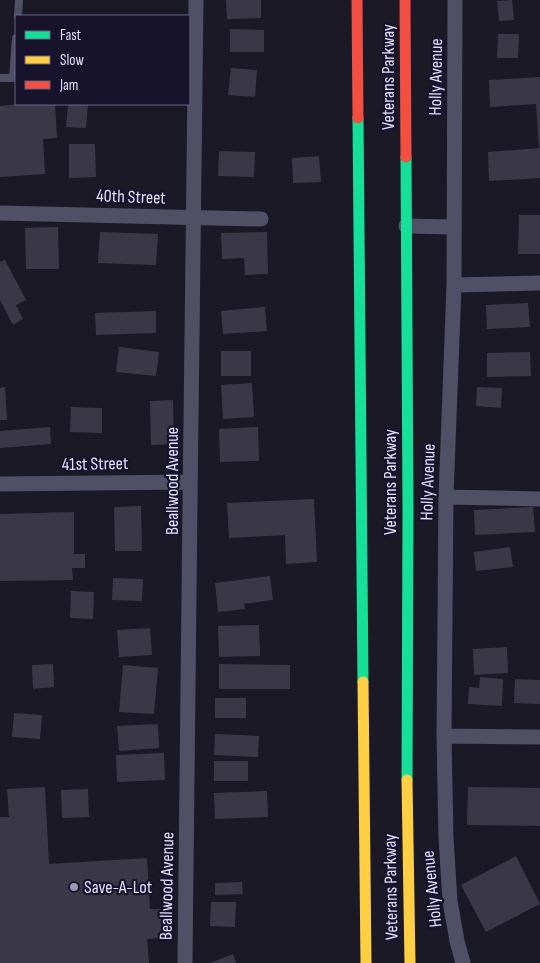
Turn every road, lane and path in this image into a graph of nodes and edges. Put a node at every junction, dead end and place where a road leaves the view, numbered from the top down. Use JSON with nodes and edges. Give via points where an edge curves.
{"nodes":[{"id":1,"x":19,"y":0,"type":"edge"},
{"id":2,"x":196,"y":0,"type":"edge"},
{"id":3,"x":357,"y":0,"type":"edge"},
{"id":4,"x":405,"y":0,"type":"edge"},
{"id":5,"x":455,"y":0,"type":"edge"},
{"id":6,"x":18,"y":15,"type":"edge"},
{"id":7,"x":15,"y":51,"type":"edge"},
{"id":8,"x":0,"y":78,"type":"edge"},
{"id":9,"x":0,"y":213,"type":"edge"},
{"id":10,"x":192,"y":218,"type":"junction"},
{"id":11,"x":261,"y":219,"type":"dead end"},
{"id":12,"x":406,"y":226,"type":"junction"},
{"id":13,"x":453,"y":226,"type":"junction"},
{"id":14,"x":540,"y":283,"type":"edge"},
{"id":15,"x":454,"y":285,"type":"junction"},
{"id":16,"x":190,"y":482,"type":"junction"},
{"id":17,"x":0,"y":484,"type":"edge"},
{"id":18,"x":446,"y":497,"type":"junction"},
{"id":19,"x":540,"y":499,"type":"edge"},
{"id":20,"x":444,"y":736,"type":"junction"},
{"id":21,"x":540,"y":737,"type":"edge"},
{"id":22,"x":185,"y":963,"type":"edge"},
{"id":23,"x":366,"y":963,"type":"edge"},
{"id":24,"x":410,"y":963,"type":"edge"},
{"id":25,"x":463,"y":963,"type":"edge"}],
"edges":[{"from":1,"to":6,"type":"lane"},
{"from":2,"to":10,"type":"street","name":"Beallwood Avenue"},
{"from":3,"to":23,"type":"main road","name":"Veterans Parkway"},
{"from":4,"to":12,"type":"main road","name":"Veterans Parkway"},
{"from":5,"to":13,"type":"street","name":"Holly Avenue"},
{"from":7,"to":8,"type":"lane","via":[[13,78]]},
{"from":9,"to":10,"type":"street","name":"40th Street"},
{"from":10,"to":11,"type":"street","name":"40th Street"},
{"from":10,"to":16,"type":"street","name":"Beallwood Avenue"},
{"from":12,"to":13,"type":"street"},
{"from":12,"to":24,"type":"main road","name":"Veterans Parkway","via":[[406,846]]},
{"from":13,"to":15,"type":"street","name":"Holly Avenue"},
{"from":14,"to":15,"type":"street"},
{"from":15,"to":18,"type":"street","name":"Holly Avenue"},
{"from":16,"to":17,"type":"street","name":"41st Street"},
{"from":16,"to":22,"type":"street","name":"Beallwood Avenue"},
{"from":18,"to":19,"type":"street"},
{"from":18,"to":20,"type":"street","name":"Holly Avenue"},
{"from":20,"to":21,"type":"street"},
{"from":20,"to":25,"type":"street","name":"Holly Avenue","via":[[450,900]]}]}
